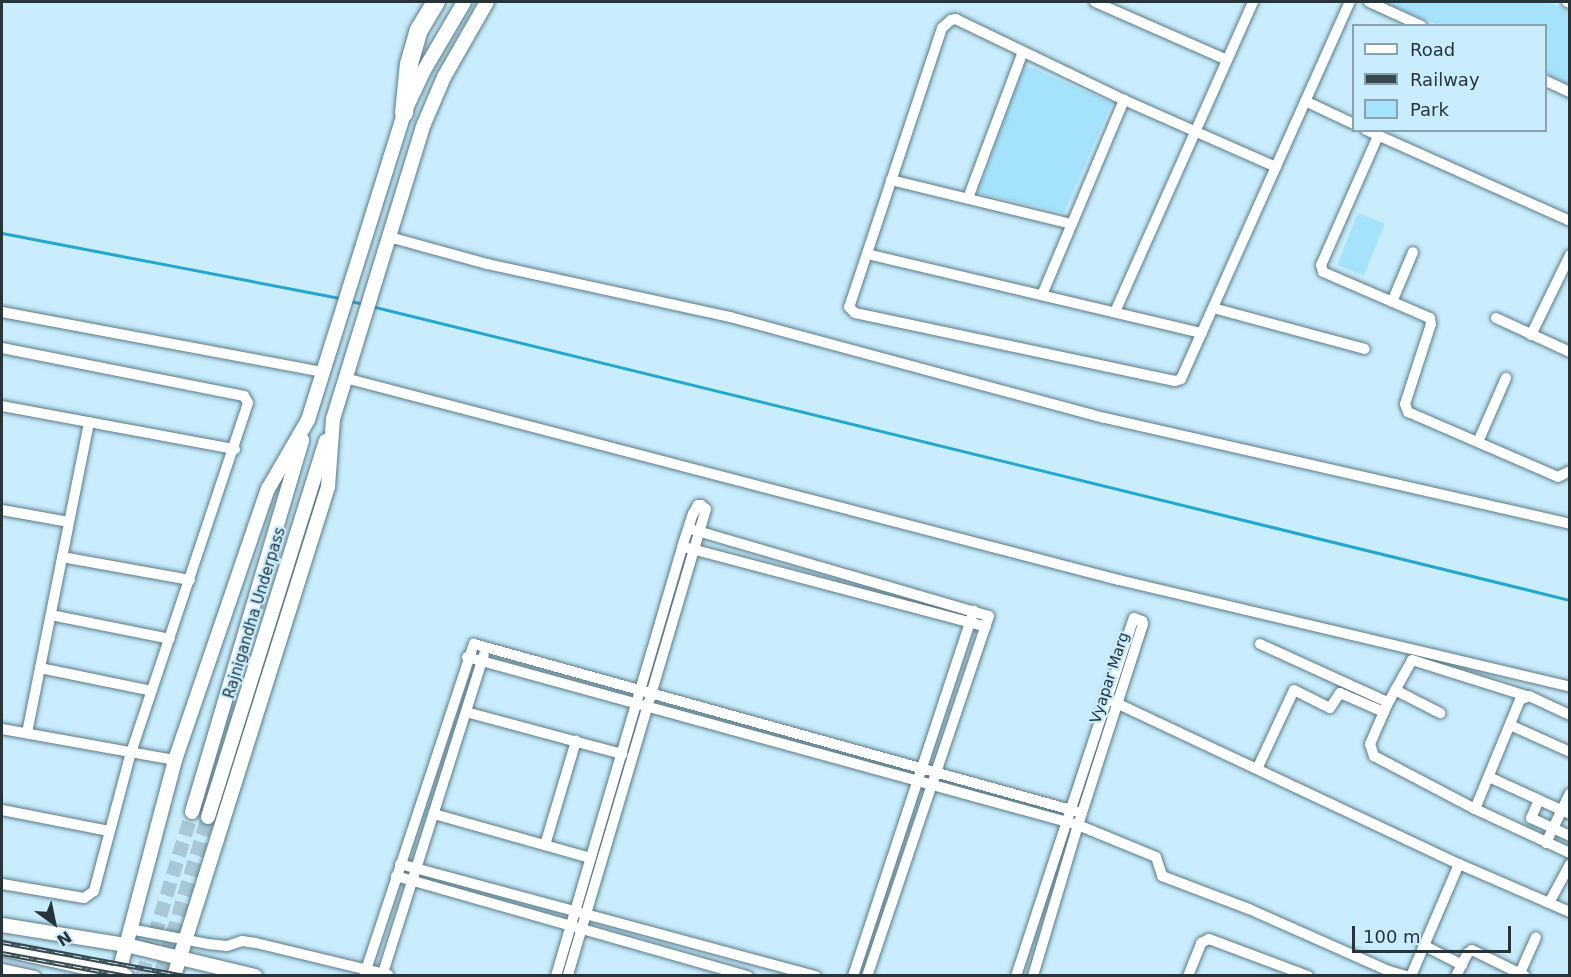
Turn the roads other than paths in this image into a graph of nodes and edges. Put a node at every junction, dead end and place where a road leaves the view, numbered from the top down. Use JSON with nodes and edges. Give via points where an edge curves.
{"nodes":[{"id":1,"x":436,"y":2,"type":"edge"},
{"id":2,"x":464,"y":2,"type":"edge"},
{"id":3,"x":486,"y":2,"type":"edge"},
{"id":4,"x":1095,"y":2,"type":"edge"},
{"id":5,"x":1253,"y":2,"type":"edge"},
{"id":6,"x":1350,"y":2,"type":"edge"},
{"id":7,"x":1369,"y":2,"type":"edge"},
{"id":8,"x":1108,"y":4,"type":"edge"},
{"id":9,"x":1418,"y":24,"type":"edge"},
{"id":10,"x":1023,"y":52,"type":"junction"},
{"id":11,"x":1227,"y":60,"type":"junction"},
{"id":12,"x":1547,"y":82,"type":"edge"},
{"id":13,"x":1569,"y":92,"type":"edge"},
{"id":14,"x":1124,"y":100,"type":"junction"},
{"id":15,"x":1305,"y":102,"type":"junction"},
{"id":16,"x":404,"y":113,"type":"junction"},
{"id":17,"x":1352,"y":124,"type":"edge"},
{"id":18,"x":1194,"y":132,"type":"junction"},
{"id":19,"x":1370,"y":132,"type":"edge"},
{"id":20,"x":1378,"y":136,"type":"junction"},
{"id":21,"x":1276,"y":167,"type":"junction"},
{"id":22,"x":891,"y":180,"type":"junction"},
{"id":23,"x":968,"y":198,"type":"junction"},
{"id":24,"x":1569,"y":221,"type":"edge"},
{"id":25,"x":1072,"y":224,"type":"junction"},
{"id":26,"x":387,"y":242,"type":"junction"},
{"id":27,"x":1413,"y":252,"type":"dead end"},
{"id":28,"x":867,"y":254,"type":"junction"},
{"id":29,"x":1569,"y":255,"type":"edge"},
{"id":30,"x":1042,"y":295,"type":"junction"},
{"id":31,"x":1392,"y":302,"type":"junction"},
{"id":32,"x":1214,"y":308,"type":"junction"},
{"id":33,"x":2,"y":312,"type":"edge"},
{"id":34,"x":1115,"y":312,"type":"junction"},
{"id":35,"x":1496,"y":318,"type":"dead end"},
{"id":36,"x":1202,"y":333,"type":"junction"},
{"id":37,"x":1530,"y":335,"type":"junction"},
{"id":38,"x":2,"y":348,"type":"edge"},
{"id":39,"x":1365,"y":349,"type":"dead end"},
{"id":40,"x":1569,"y":352,"type":"edge"},
{"id":41,"x":325,"y":367,"type":"junction"},
{"id":42,"x":347,"y":372,"type":"junction"},
{"id":43,"x":1506,"y":378,"type":"dead end"},
{"id":44,"x":2,"y":406,"type":"edge"},
{"id":45,"x":333,"y":419,"type":"junction"},
{"id":46,"x":308,"y":420,"type":"junction"},
{"id":47,"x":89,"y":422,"type":"junction"},
{"id":48,"x":1478,"y":442,"type":"junction"},
{"id":49,"x":235,"y":449,"type":"junction"},
{"id":50,"x":1569,"y":471,"type":"edge"},
{"id":51,"x":2,"y":510,"type":"edge"},
{"id":52,"x":69,"y":522,"type":"junction"},
{"id":53,"x":1569,"y":524,"type":"edge"},
{"id":54,"x":694,"y":530,"type":"junction"},
{"id":55,"x":682,"y":546,"type":"junction"},
{"id":56,"x":694,"y":550,"type":"junction"},
{"id":57,"x":62,"y":557,"type":"junction"},
{"id":58,"x":190,"y":580,"type":"junction"},
{"id":59,"x":974,"y":610,"type":"junction"},
{"id":60,"x":51,"y":615,"type":"junction"},
{"id":61,"x":970,"y":623,"type":"junction"},
{"id":62,"x":986,"y":627,"type":"junction"},
{"id":63,"x":170,"y":639,"type":"junction"},
{"id":64,"x":1260,"y":644,"type":"dead end"},
{"id":65,"x":487,"y":647,"type":"junction"},
{"id":66,"x":467,"y":657,"type":"junction"},
{"id":67,"x":482,"y":662,"type":"junction"},
{"id":68,"x":40,"y":668,"type":"junction"},
{"id":69,"x":1569,"y":687,"type":"edge"},
{"id":70,"x":1395,"y":690,"type":"junction"},
{"id":71,"x":152,"y":691,"type":"junction"},
{"id":72,"x":646,"y":691,"type":"junction"},
{"id":73,"x":1526,"y":696,"type":"junction"},
{"id":74,"x":1106,"y":698,"type":"junction"},
{"id":75,"x":1118,"y":704,"type":"junction"},
{"id":76,"x":642,"y":705,"type":"junction"},
{"id":77,"x":1385,"y":708,"type":"junction"},
{"id":78,"x":466,"y":712,"type":"junction"},
{"id":79,"x":1440,"y":713,"type":"dead end"},
{"id":80,"x":1569,"y":716,"type":"edge"},
{"id":81,"x":1510,"y":725,"type":"junction"},
{"id":82,"x":2,"y":729,"type":"edge"},
{"id":83,"x":27,"y":734,"type":"junction"},
{"id":84,"x":576,"y":741,"type":"junction"},
{"id":85,"x":131,"y":752,"type":"junction"},
{"id":86,"x":1569,"y":752,"type":"edge"},
{"id":87,"x":622,"y":754,"type":"junction"},
{"id":88,"x":176,"y":760,"type":"junction"},
{"id":89,"x":922,"y":768,"type":"junction"},
{"id":90,"x":1257,"y":769,"type":"junction"},
{"id":91,"x":937,"y":772,"type":"junction"},
{"id":92,"x":1489,"y":777,"type":"junction"},
{"id":93,"x":918,"y":781,"type":"junction"},
{"id":94,"x":932,"y":785,"type":"junction"},
{"id":95,"x":1569,"y":793,"type":"edge"},
{"id":96,"x":1539,"y":800,"type":"junction"},
{"id":97,"x":1070,"y":809,"type":"junction"},
{"id":98,"x":1475,"y":809,"type":"junction"},
{"id":99,"x":2,"y":810,"type":"edge"},
{"id":100,"x":192,"y":812,"type":"tunnel mouth"},
{"id":101,"x":1565,"y":812,"type":"edge"},
{"id":102,"x":434,"y":813,"type":"junction"},
{"id":103,"x":1082,"y":813,"type":"junction"},
{"id":104,"x":208,"y":817,"type":"tunnel mouth"},
{"id":105,"x":1066,"y":822,"type":"junction"},
{"id":106,"x":1078,"y":825,"type":"junction"},
{"id":107,"x":1552,"y":828,"type":"junction"},
{"id":108,"x":109,"y":831,"type":"junction"},
{"id":109,"x":1569,"y":836,"type":"edge"},
{"id":110,"x":1546,"y":843,"type":"junction"},
{"id":111,"x":545,"y":845,"type":"junction"},
{"id":112,"x":1569,"y":853,"type":"edge"},
{"id":113,"x":591,"y":858,"type":"junction"},
{"id":114,"x":400,"y":864,"type":"junction"},
{"id":115,"x":1459,"y":864,"type":"junction"},
{"id":116,"x":1569,"y":864,"type":"edge"},
{"id":117,"x":416,"y":868,"type":"junction"},
{"id":118,"x":396,"y":876,"type":"junction"},
{"id":119,"x":412,"y":881,"type":"junction"},
{"id":120,"x":2,"y":884,"type":"edge"},
{"id":121,"x":1549,"y":903,"type":"junction"},
{"id":122,"x":581,"y":912,"type":"junction"},
{"id":123,"x":1569,"y":912,"type":"edge"},
{"id":124,"x":2,"y":925,"type":"edge"},
{"id":125,"x":576,"y":927,"type":"junction"},
{"id":126,"x":130,"y":929,"type":"junction"},
{"id":127,"x":1536,"y":937,"type":"dead end"},
{"id":128,"x":186,"y":940,"type":"junction"},
{"id":129,"x":690,"y":942,"type":"junction"},
{"id":130,"x":126,"y":945,"type":"junction"},
{"id":131,"x":1423,"y":945,"type":"junction"},
{"id":132,"x":2,"y":950,"type":"edge"},
{"id":133,"x":686,"y":958,"type":"junction"},
{"id":134,"x":178,"y":959,"type":"junction"},
{"id":135,"x":60,"y":961,"type":"junction"},
{"id":136,"x":1462,"y":965,"type":"junction"},
{"id":137,"x":2,"y":969,"type":"edge"},
{"id":138,"x":784,"y":971,"type":"edge"},
{"id":139,"x":365,"y":972,"type":"edge"},
{"id":140,"x":1522,"y":974,"type":"edge"},
{"id":141,"x":35,"y":975,"type":"edge"},
{"id":142,"x":81,"y":975,"type":"edge"},
{"id":143,"x":121,"y":975,"type":"edge"},
{"id":144,"x":174,"y":975,"type":"edge"},
{"id":145,"x":255,"y":975,"type":"edge"},
{"id":146,"x":384,"y":975,"type":"edge"},
{"id":147,"x":556,"y":975,"type":"edge"},
{"id":148,"x":568,"y":975,"type":"edge"},
{"id":149,"x":748,"y":975,"type":"edge"},
{"id":150,"x":816,"y":975,"type":"edge"},
{"id":151,"x":854,"y":975,"type":"edge"},
{"id":152,"x":867,"y":975,"type":"edge"},
{"id":153,"x":1016,"y":975,"type":"edge"},
{"id":154,"x":1034,"y":975,"type":"edge"},
{"id":155,"x":1188,"y":975,"type":"edge"},
{"id":156,"x":1308,"y":975,"type":"edge"},
{"id":157,"x":1409,"y":975,"type":"edge"},
{"id":158,"x":1456,"y":975,"type":"edge"}],
"edges":[{"from":1,"to":16,"type":"highway","via":[[419,30],[409,64]]},
{"from":2,"to":16,"type":"main road"},
{"from":3,"to":26,"type":"main road","via":[[444,77],[424,124]]},
{"from":4,"to":8,"type":"street"},
{"from":5,"to":11,"type":"street"},
{"from":6,"to":15,"type":"street"},
{"from":7,"to":9,"type":"street"},
{"from":8,"to":11,"type":"street"},
{"from":10,"to":14,"type":"street"},
{"from":10,"to":22,"type":"street","via":[[957,19],[946,23]]},
{"from":10,"to":23,"type":"street"},
{"from":11,"to":18,"type":"street"},
{"from":12,"to":13,"type":"street"},
{"from":14,"to":18,"type":"street"},
{"from":14,"to":25,"type":"street"},
{"from":15,"to":17,"type":"street"},
{"from":15,"to":21,"type":"street"},
{"from":16,"to":41,"type":"main road"},
{"from":18,"to":21,"type":"street"},
{"from":18,"to":34,"type":"street"},
{"from":19,"to":20,"type":"street"},
{"from":20,"to":24,"type":"street"},
{"from":20,"to":31,"type":"street","via":[[1322,269],[1326,275]]},
{"from":21,"to":32,"type":"street"},
{"from":22,"to":23,"type":"street"},
{"from":22,"to":28,"type":"street"},
{"from":23,"to":25,"type":"street"},
{"from":25,"to":30,"type":"street"},
{"from":26,"to":42,"type":"main road"},
{"from":26,"to":53,"type":"street","via":[[730,317],[1106,418]]},
{"from":27,"to":31,"type":"street"},
{"from":28,"to":30,"type":"street"},
{"from":28,"to":36,"type":"street","via":[[849,304],[855,313],[1175,381],[1183,377]]},
{"from":29,"to":37,"type":"street"},
{"from":30,"to":34,"type":"street"},
{"from":31,"to":48,"type":"street","via":[[1428,316],[1431,321],[1406,409]]},
{"from":32,"to":36,"type":"street"},
{"from":32,"to":39,"type":"street"},
{"from":33,"to":41,"type":"street"},
{"from":34,"to":36,"type":"street"},
{"from":35,"to":37,"type":"street"},
{"from":37,"to":40,"type":"street"},
{"from":38,"to":49,"type":"street","via":[[244,396],[248,403]]},
{"from":41,"to":46,"type":"main road"},
{"from":42,"to":45,"type":"main road"},
{"from":42,"to":69,"type":"street","via":[[1119,580]]},
{"from":43,"to":48,"type":"street"},
{"from":44,"to":47,"type":"street"},
{"from":45,"to":104,"type":"main road","name":"Rajnigandha Underpass"},
{"from":45,"to":128,"type":"main road","via":[[328,487]]},
{"from":46,"to":88,"type":"main road","via":[[268,489]]},
{"from":46,"to":100,"type":"main road","name":"Rajnigandha Underpass"},
{"from":47,"to":49,"type":"street"},
{"from":47,"to":52,"type":"street"},
{"from":48,"to":50,"type":"street","via":[[1558,477]]},
{"from":49,"to":58,"type":"street"},
{"from":51,"to":52,"type":"street"},
{"from":52,"to":57,"type":"street"},
{"from":54,"to":55,"type":"street"},
{"from":54,"to":56,"type":"street"},
{"from":54,"to":59,"type":"street"},
{"from":55,"to":56,"type":"street"},
{"from":55,"to":72,"type":"street"},
{"from":56,"to":61,"type":"street"},
{"from":56,"to":72,"type":"street"},
{"from":57,"to":58,"type":"street"},
{"from":57,"to":60,"type":"street"},
{"from":58,"to":63,"type":"street"},
{"from":59,"to":61,"type":"street"},
{"from":59,"to":62,"type":"street","via":[[988,615]]},
{"from":60,"to":63,"type":"street"},
{"from":60,"to":68,"type":"street"},
{"from":61,"to":62,"type":"street"},
{"from":61,"to":89,"type":"street"},
{"from":62,"to":91,"type":"street"},
{"from":63,"to":71,"type":"street"},
{"from":64,"to":77,"type":"street","via":[[1384,700]]},
{"from":65,"to":66,"type":"street","via":[[474,644]]},
{"from":65,"to":67,"type":"street"},
{"from":65,"to":72,"type":"street"},
{"from":66,"to":67,"type":"street"},
{"from":66,"to":114,"type":"street"},
{"from":67,"to":76,"type":"street"},
{"from":67,"to":78,"type":"street"},
{"from":68,"to":71,"type":"street"},
{"from":68,"to":83,"type":"street"},
{"from":70,"to":73,"type":"street","via":[[1412,660]]},
{"from":70,"to":77,"type":"street"},
{"from":70,"to":79,"type":"street"},
{"from":71,"to":85,"type":"street"},
{"from":72,"to":76,"type":"street"},
{"from":72,"to":89,"type":"street"},
{"from":73,"to":80,"type":"street"},
{"from":73,"to":81,"type":"street","via":[[1520,700]]},
{"from":74,"to":75,"type":"street"},
{"from":74,"to":75,"type":"street","name":"Vyapar Marg","via":[[1132,619],[1142,621]]},
{"from":74,"to":97,"type":"street","name":"Vyapar Marg"},
{"from":75,"to":90,"type":"street"},
{"from":75,"to":103,"type":"street","name":"Vyapar Marg"},
{"from":76,"to":87,"type":"street"},
{"from":76,"to":93,"type":"street"},
{"from":76,"to":122,"type":"street"},
{"from":77,"to":90,"type":"street","via":[[1340,693],[1330,708],[1294,690]]},
{"from":77,"to":98,"type":"street","via":[[1370,744],[1374,756]]},
{"from":78,"to":84,"type":"street"},
{"from":78,"to":102,"type":"street"},
{"from":81,"to":86,"type":"street"},
{"from":81,"to":92,"type":"street"},
{"from":82,"to":83,"type":"street"},
{"from":83,"to":85,"type":"street"},
{"from":84,"to":87,"type":"street"},
{"from":84,"to":111,"type":"street"},
{"from":85,"to":88,"type":"street"},
{"from":85,"to":108,"type":"street"},
{"from":87,"to":113,"type":"street"},
{"from":88,"to":126,"type":"main road"},
{"from":89,"to":91,"type":"street"},
{"from":89,"to":93,"type":"street"},
{"from":90,"to":115,"type":"street"},
{"from":91,"to":94,"type":"street"},
{"from":91,"to":97,"type":"street"},
{"from":92,"to":96,"type":"street"},
{"from":92,"to":98,"type":"street"},
{"from":93,"to":94,"type":"street"},
{"from":93,"to":151,"type":"street"},
{"from":94,"to":105,"type":"street"},
{"from":94,"to":152,"type":"street"},
{"from":95,"to":101,"type":"street"},
{"from":96,"to":101,"type":"street"},
{"from":96,"to":107,"type":"street","via":[[1531,818]]},
{"from":97,"to":103,"type":"street"},
{"from":97,"to":105,"type":"street","name":"Vyapar Marg"},
{"from":98,"to":110,"type":"street"},
{"from":99,"to":108,"type":"street"},
{"from":101,"to":107,"type":"street"},
{"from":102,"to":111,"type":"street"},
{"from":102,"to":117,"type":"street"},
{"from":103,"to":106,"type":"street","name":"Vyapar Marg"},
{"from":105,"to":106,"type":"street"},
{"from":105,"to":153,"type":"street","name":"Vyapar Marg"},
{"from":106,"to":154,"type":"street","name":"Vyapar Marg"},
{"from":106,"to":157,"type":"street","via":[[1156,857],[1162,876],[1249,909],[1389,971]]},
{"from":107,"to":109,"type":"street"},
{"from":107,"to":110,"type":"street"},
{"from":108,"to":120,"type":"street","via":[[90,896]]},
{"from":110,"to":112,"type":"street"},
{"from":111,"to":113,"type":"street"},
{"from":113,"to":122,"type":"street"},
{"from":114,"to":117,"type":"street"},
{"from":114,"to":118,"type":"street"},
{"from":115,"to":121,"type":"street"},
{"from":115,"to":131,"type":"street"},
{"from":116,"to":121,"type":"street"},
{"from":117,"to":119,"type":"street"},
{"from":117,"to":122,"type":"street"},
{"from":118,"to":119,"type":"street"},
{"from":118,"to":139,"type":"street"},
{"from":119,"to":125,"type":"street"},
{"from":119,"to":146,"type":"street"},
{"from":121,"to":123,"type":"street"},
{"from":122,"to":125,"type":"street"},
{"from":122,"to":129,"type":"street"},
{"from":124,"to":130,"type":"main road"},
{"from":125,"to":133,"type":"street"},
{"from":125,"to":147,"type":"street"},
{"from":125,"to":148,"type":"street"},
{"from":126,"to":128,"type":"street"},
{"from":126,"to":130,"type":"main road"},
{"from":127,"to":140,"type":"street"},
{"from":128,"to":134,"type":"main road"},
{"from":128,"to":139,"type":"street","via":[[227,946],[236,941],[249,942]]},
{"from":129,"to":133,"type":"street"},
{"from":129,"to":138,"type":"street"},
{"from":130,"to":134,"type":"main road"},
{"from":130,"to":143,"type":"main road"},
{"from":131,"to":136,"type":"street"},
{"from":131,"to":157,"type":"street"},
{"from":132,"to":135,"type":"main road"},
{"from":133,"to":149,"type":"street"},
{"from":134,"to":144,"type":"main road"},
{"from":134,"to":145,"type":"main road"},
{"from":135,"to":142,"type":"main road"},
{"from":135,"to":143,"type":"main road"},
{"from":136,"to":140,"type":"street","via":[[1472,950]]},
{"from":136,"to":158,"type":"street"},
{"from":137,"to":141,"type":"street"},
{"from":138,"to":150,"type":"street"},
{"from":139,"to":146,"type":"street"},
{"from":155,"to":156,"type":"street","via":[[1201,943],[1209,939]]}]}
